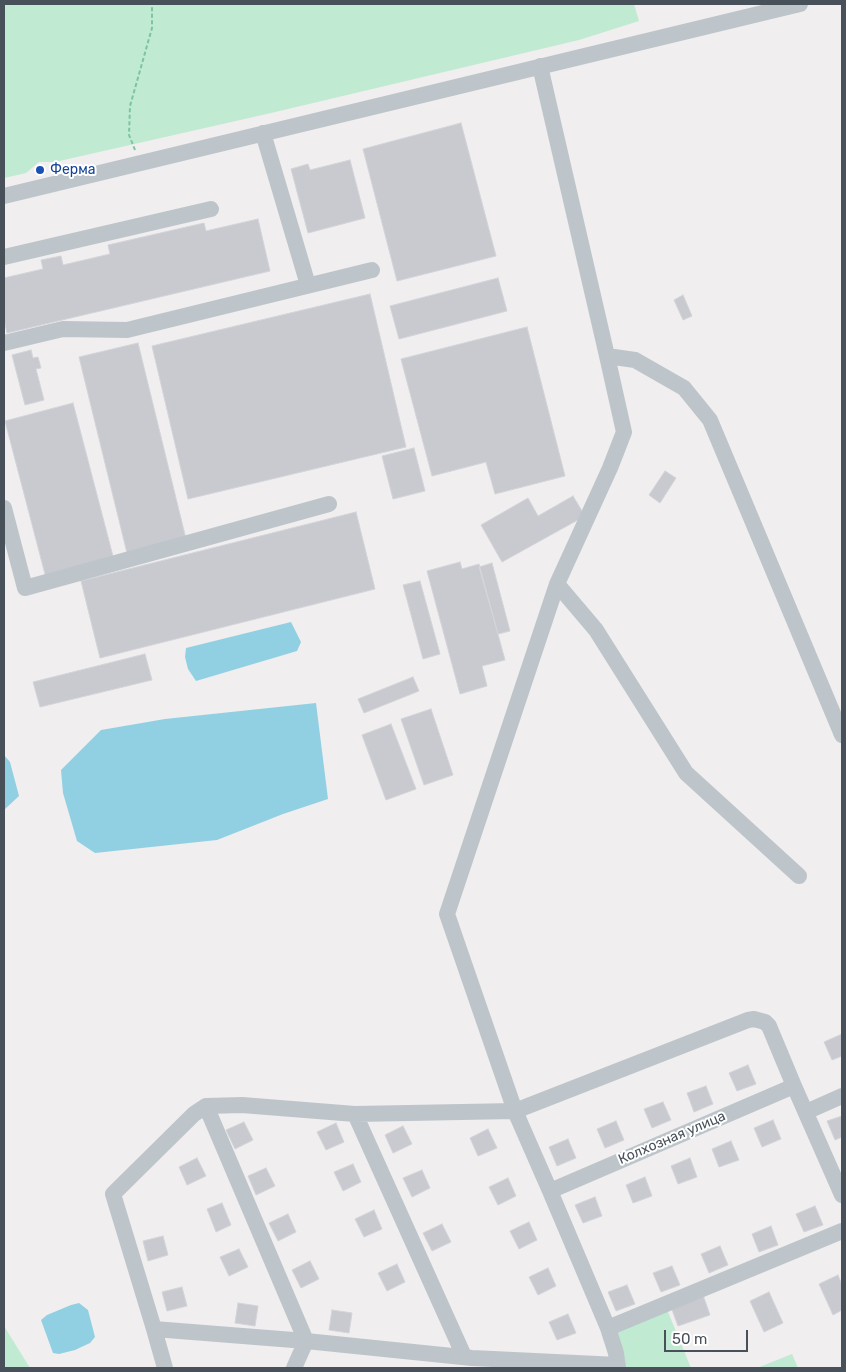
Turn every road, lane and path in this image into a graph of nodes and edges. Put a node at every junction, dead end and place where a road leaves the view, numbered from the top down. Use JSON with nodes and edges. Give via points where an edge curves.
{"nodes":[{"id":1,"x":152,"y":4,"type":"edge"},
{"id":2,"x":800,"y":4,"type":"edge"},
{"id":3,"x":540,"y":66,"type":"junction"},
{"id":4,"x":263,"y":133,"type":"junction"},
{"id":5,"x":140,"y":163,"type":"junction"},
{"id":6,"x":4,"y":196,"type":"edge"},
{"id":7,"x":211,"y":209,"type":"dead end"},
{"id":8,"x":4,"y":257,"type":"edge"},
{"id":9,"x":372,"y":270,"type":"dead end"},
{"id":10,"x":308,"y":285,"type":"junction"},
{"id":11,"x":4,"y":343,"type":"edge"},
{"id":12,"x":607,"y":356,"type":"junction"},
{"id":13,"x":329,"y":504,"type":"dead end"},
{"id":14,"x":4,"y":508,"type":"edge"},
{"id":15,"x":557,"y":584,"type":"junction"},
{"id":16,"x":842,"y":735,"type":"edge"},
{"id":17,"x":799,"y":876,"type":"dead end"},
{"id":18,"x":794,"y":1086,"type":"junction"},
{"id":19,"x":842,"y":1096,"type":"edge"},
{"id":20,"x":206,"y":1106,"type":"junction"},
{"id":21,"x":515,"y":1111,"type":"junction"},
{"id":22,"x":806,"y":1112,"type":"junction"},
{"id":23,"x":355,"y":1114,"type":"junction"},
{"id":24,"x":550,"y":1191,"type":"junction"},
{"id":25,"x":842,"y":1194,"type":"edge"},
{"id":26,"x":842,"y":1231,"type":"edge"},
{"id":27,"x":608,"y":1328,"type":"junction"},
{"id":28,"x":154,"y":1329,"type":"junction"},
{"id":29,"x":306,"y":1340,"type":"junction"},
{"id":30,"x":468,"y":1361,"type":"edge"},
{"id":31,"x":618,"y":1366,"type":"edge"},
{"id":32,"x":165,"y":1368,"type":"edge"},
{"id":33,"x":294,"y":1368,"type":"edge"}],
"edges":[{"from":1,"to":5,"type":"path","via":[[152,28],[130,106],[129,135]]},
{"from":2,"to":3,"type":"street"},
{"from":3,"to":4,"type":"street"},
{"from":3,"to":12,"type":"street"},
{"from":4,"to":5,"type":"street"},
{"from":4,"to":10,"type":"street"},
{"from":5,"to":6,"type":"street"},
{"from":7,"to":8,"type":"street"},
{"from":9,"to":10,"type":"street"},
{"from":10,"to":11,"type":"street","via":[[127,330],[63,329]]},
{"from":12,"to":15,"type":"street","via":[[624,432]]},
{"from":12,"to":16,"type":"street","via":[[635,360],[684,388],[710,420]]},
{"from":13,"to":14,"type":"street","via":[[25,588]]},
{"from":15,"to":17,"type":"street","via":[[596,630],[686,773]]},
{"from":15,"to":21,"type":"street","via":[[447,914]]},
{"from":18,"to":21,"type":"street","via":[[769,1026],[754,1019]]},
{"from":18,"to":22,"type":"street"},
{"from":18,"to":24,"type":"street","name":"Колхозная улица"},
{"from":19,"to":22,"type":"street"},
{"from":20,"to":23,"type":"street","via":[[242,1105]]},
{"from":20,"to":28,"type":"street","via":[[113,1194]]},
{"from":20,"to":29,"type":"street"},
{"from":21,"to":23,"type":"street"},
{"from":21,"to":24,"type":"street"},
{"from":22,"to":25,"type":"street"},
{"from":23,"to":30,"type":"street"},
{"from":24,"to":27,"type":"street"},
{"from":26,"to":27,"type":"street"},
{"from":27,"to":31,"type":"street"},
{"from":28,"to":29,"type":"street"},
{"from":28,"to":32,"type":"street"},
{"from":29,"to":30,"type":"street"},
{"from":29,"to":33,"type":"street"},
{"from":30,"to":31,"type":"street"}]}
